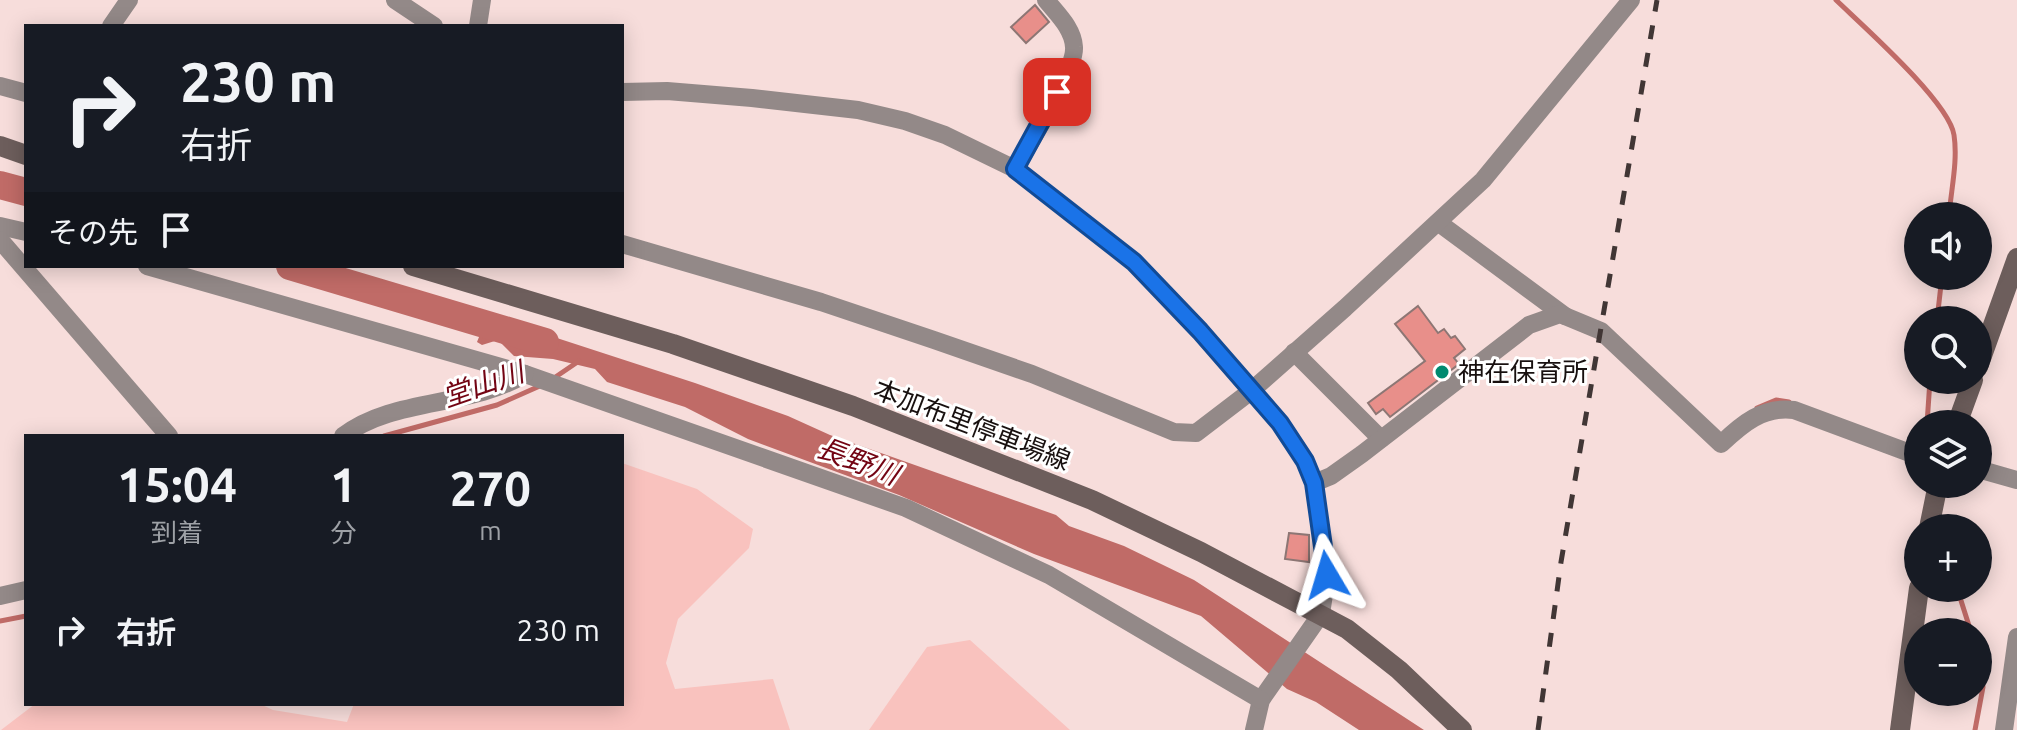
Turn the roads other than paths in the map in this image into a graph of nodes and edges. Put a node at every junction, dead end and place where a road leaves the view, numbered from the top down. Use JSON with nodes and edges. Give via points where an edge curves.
{"nodes":[{"id":1,"x":129,"y":0,"type":"edge"},
{"id":2,"x":395,"y":0,"type":"edge"},
{"id":3,"x":482,"y":0,"type":"edge"},
{"id":4,"x":1046,"y":0,"type":"edge"},
{"id":5,"x":1631,"y":0,"type":"edge"},
{"id":6,"x":112,"y":24,"type":"edge"},
{"id":7,"x":431,"y":24,"type":"edge"},
{"id":8,"x":478,"y":24,"type":"edge"},
{"id":9,"x":0,"y":86,"type":"edge"},
{"id":10,"x":24,"y":92,"type":"edge"},
{"id":11,"x":624,"y":92,"type":"edge"},
{"id":12,"x":0,"y":146,"type":"edge"},
{"id":13,"x":24,"y":154,"type":"edge"},
{"id":14,"x":1015,"y":169,"type":"junction"},
{"id":15,"x":1439,"y":223,"type":"junction"},
{"id":16,"x":0,"y":226,"type":"edge"},
{"id":17,"x":24,"y":232,"type":"edge"},
{"id":18,"x":0,"y":240,"type":"edge"},
{"id":19,"x":624,"y":245,"type":"edge"},
{"id":20,"x":2017,"y":258,"type":"edge"},
{"id":21,"x":24,"y":268,"type":"edge"},
{"id":22,"x":24,"y":268,"type":"edge"},
{"id":23,"x":154,"y":268,"type":"edge"},
{"id":24,"x":420,"y":268,"type":"edge"},
{"id":25,"x":1565,"y":316,"type":"junction"},
{"id":26,"x":1992,"y":328,"type":"edge"},
{"id":27,"x":1294,"y":352,"type":"junction"},
{"id":28,"x":525,"y":374,"type":"junction"},
{"id":29,"x":1251,"y":391,"type":"junction"},
{"id":30,"x":167,"y":434,"type":"edge"},
{"id":31,"x":346,"y":434,"type":"edge"},
{"id":32,"x":1381,"y":439,"type":"junction"},
{"id":33,"x":1904,"y":451,"type":"edge"},
{"id":34,"x":1992,"y":473,"type":"edge"},
{"id":35,"x":2017,"y":480,"type":"edge"},
{"id":36,"x":1314,"y":483,"type":"junction"},
{"id":37,"x":24,"y":590,"type":"edge"},
{"id":38,"x":0,"y":596,"type":"edge"},
{"id":39,"x":1917,"y":602,"type":"edge"},
{"id":40,"x":1321,"y":614,"type":"junction"},
{"id":41,"x":2017,"y":637,"type":"edge"},
{"id":42,"x":1261,"y":700,"type":"junction"},
{"id":43,"x":1254,"y":730,"type":"edge"},
{"id":44,"x":1462,"y":730,"type":"edge"},
{"id":45,"x":1900,"y":730,"type":"edge"},
{"id":46,"x":2004,"y":730,"type":"edge"}],
"edges":[{"from":1,"to":6,"type":"street"},
{"from":2,"to":7,"type":"street"},
{"from":3,"to":8,"type":"street"},
{"from":4,"to":14,"type":"street","via":[[1068,28],[1075,48],[1070,70]]},
{"from":5,"to":15,"type":"street","via":[[1483,180]]},
{"from":9,"to":10,"type":"street"},
{"from":11,"to":14,"type":"street","via":[[667,91],[858,110],[945,135]]},
{"from":12,"to":13,"type":"main road"},
{"from":14,"to":29,"type":"street","via":[[1134,262]]},
{"from":15,"to":25,"type":"street"},
{"from":15,"to":27,"type":"street"},
{"from":16,"to":17,"type":"street"},
{"from":18,"to":21,"type":"street"},
{"from":19,"to":29,"type":"street","via":[[920,335],[1174,432],[1196,433]]},
{"from":20,"to":26,"type":"main road"},
{"from":22,"to":30,"type":"street"},
{"from":23,"to":28,"type":"street"},
{"from":24,"to":40,"type":"main road","name":"本加布里停車場線","via":[[673,344],[973,451],[1092,500]]},
{"from":25,"to":32,"type":"street","via":[[1551,315],[1529,325]]},
{"from":25,"to":33,"type":"street","via":[[1601,331],[1721,444],[1765,411],[1781,408]]},
{"from":27,"to":29,"type":"street"},
{"from":27,"to":32,"type":"street"},
{"from":28,"to":31,"type":"street","via":[[509,384],[386,416]]},
{"from":28,"to":42,"type":"street","via":[[906,508],[1049,575]]},
{"from":29,"to":36,"type":"street","via":[[1280,423]]},
{"from":32,"to":36,"type":"street"},
{"from":34,"to":35,"type":"street"},
{"from":36,"to":40,"type":"street","via":[[1327,575]]},
{"from":37,"to":38,"type":"street"},
{"from":39,"to":45,"type":"main road"},
{"from":40,"to":42,"type":"street"},
{"from":40,"to":44,"type":"main road","name":"本加布里停車場線","via":[[1399,670]]},
{"from":41,"to":46,"type":"street"},
{"from":42,"to":43,"type":"street"}]}
